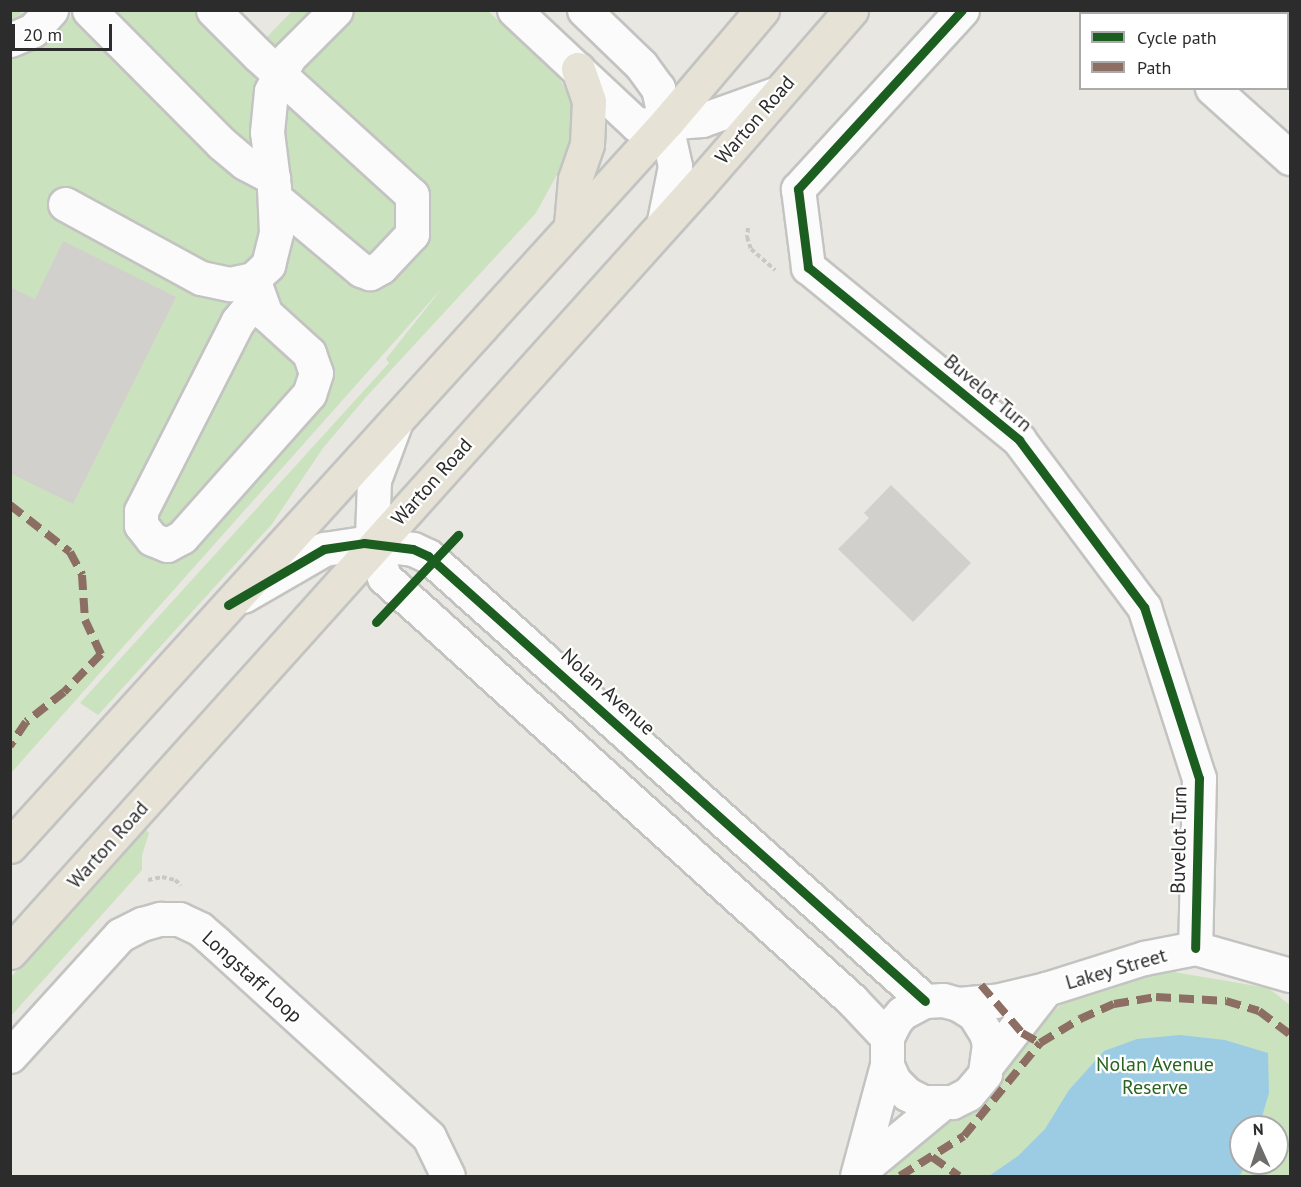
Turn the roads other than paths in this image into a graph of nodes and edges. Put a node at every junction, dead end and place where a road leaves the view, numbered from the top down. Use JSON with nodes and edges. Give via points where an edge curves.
{"nodes":[{"id":1,"x":51,"y":10,"type":"edge"},
{"id":2,"x":89,"y":10,"type":"edge"},
{"id":3,"x":213,"y":10,"type":"edge"},
{"id":4,"x":336,"y":10,"type":"edge"},
{"id":5,"x":514,"y":10,"type":"edge"},
{"id":6,"x":584,"y":10,"type":"edge"},
{"id":7,"x":762,"y":10,"type":"edge"},
{"id":8,"x":851,"y":10,"type":"edge"},
{"id":9,"x":962,"y":10,"type":"edge"},
{"id":10,"x":10,"y":40,"type":"edge"},
{"id":11,"x":578,"y":69,"type":"junction"},
{"id":12,"x":280,"y":75,"type":"junction"},
{"id":13,"x":1214,"y":90,"type":"edge"},
{"id":14,"x":778,"y":93,"type":"junction"},
{"id":15,"x":667,"y":122,"type":"junction"},
{"id":16,"x":1290,"y":158,"type":"edge"},
{"id":17,"x":274,"y":188,"type":"junction"},
{"id":18,"x":65,"y":204,"type":"dead end"},
{"id":19,"x":664,"y":221,"type":"junction"},
{"id":20,"x":571,"y":225,"type":"junction"},
{"id":21,"x":257,"y":289,"type":"junction"},
{"id":22,"x":398,"y":418,"type":"junction"},
{"id":23,"x":376,"y":545,"type":"junction"},
{"id":24,"x":228,"y":605,"type":"junction"},
{"id":25,"x":10,"y":846,"type":"edge"},
{"id":26,"x":1195,"y":948,"type":"junction"},
{"id":27,"x":10,"y":952,"type":"edge"},
{"id":28,"x":1290,"y":975,"type":"edge"},
{"id":29,"x":1046,"y":989,"type":"junction"},
{"id":30,"x":925,"y":1001,"type":"junction"},
{"id":31,"x":958,"y":1004,"type":"junction"},
{"id":32,"x":887,"y":1051,"type":"junction"},
{"id":33,"x":10,"y":1056,"type":"edge"},
{"id":34,"x":988,"y":1062,"type":"junction"},
{"id":35,"x":941,"y":1104,"type":"junction"},
{"id":36,"x":859,"y":1174,"type":"edge"},
{"id":37,"x":448,"y":1176,"type":"edge"}],
"edges":[{"from":1,"to":10,"type":"street","via":[[33,30]]},
{"from":2,"to":17,"type":"street","via":[[221,143]]},
{"from":3,"to":12,"type":"street"},
{"from":4,"to":12,"type":"street","via":[[289,57]]},
{"from":5,"to":11,"type":"street"},
{"from":6,"to":15,"type":"street","via":[[641,65],[658,88]]},
{"from":7,"to":15,"type":"main road"},
{"from":8,"to":14,"type":"main road","name":"Warton Road"},
{"from":9,"to":26,"type":"street","name":"Buvelot Turn","via":[[798,189],[808,267],[1019,440],[1144,607],[1199,778]]},
{"from":11,"to":15,"type":"street","via":[[637,125]]},
{"from":11,"to":20,"type":"main road","via":[[589,101],[587,144],[575,179]]},
{"from":12,"to":17,"type":"street","via":[[271,91],[267,132]]},
{"from":12,"to":17,"type":"street","via":[[412,195],[412,234],[381,267],[370,273],[361,270]]},
{"from":13,"to":16,"type":"street"},
{"from":14,"to":15,"type":"street","via":[[702,120]]},
{"from":14,"to":19,"type":"main road","name":"Warton Road"},
{"from":15,"to":19,"type":"street","via":[[675,166]]},
{"from":15,"to":20,"type":"main road"},
{"from":17,"to":21,"type":"street","via":[[276,233]]},
{"from":18,"to":21,"type":"street","via":[[201,278]]},
{"from":19,"to":23,"type":"main road","name":"Warton Road"},
{"from":20,"to":22,"type":"main road"},
{"from":21,"to":21,"type":"street","via":[[266,314],[309,353],[316,374],[309,394],[182,537],[168,545],[152,539],[141,525],[141,511]]},
{"from":22,"to":23,"type":"street","via":[[374,480],[372,537]]},
{"from":22,"to":24,"type":"main road"},
{"from":23,"to":24,"type":"street","name":"Nolan Avenue","via":[[324,549]]},
{"from":23,"to":27,"type":"main road","name":"Warton Road"},
{"from":23,"to":30,"type":"street","name":"Nolan Avenue","via":[[413,549],[428,556]]},
{"from":23,"to":32,"type":"street","via":[[384,577],[406,600],[843,992]]},
{"from":24,"to":25,"type":"main road"},
{"from":26,"to":28,"type":"street","name":"Lakey Street"},
{"from":26,"to":29,"type":"street","name":"Lakey Street","via":[[1144,958]]},
{"from":29,"to":31,"type":"street","name":"Lakey Street","via":[[995,1001]]},
{"from":29,"to":34,"type":"street","name":"Lakey Street"},
{"from":30,"to":31,"type":"street","name":"Lakey Street"},
{"from":30,"to":32,"type":"street","name":"Lakey Street","via":[[902,1013]]},
{"from":31,"to":34,"type":"street","via":[[974,1014],[986,1033]]},
{"from":32,"to":35,"type":"street","via":[[894,1081],[907,1094],[923,1102]]},
{"from":32,"to":36,"type":"street","name":"Lakey Street"},
{"from":33,"to":37,"type":"street","name":"Longstaff Loop","via":[[120,935],[160,919],[178,919],[216,942],[429,1137]]},
{"from":34,"to":35,"type":"street","name":"Lakey Street","via":[[985,1074],[968,1094]]},
{"from":35,"to":36,"type":"street","name":"Lakey Street"}]}
